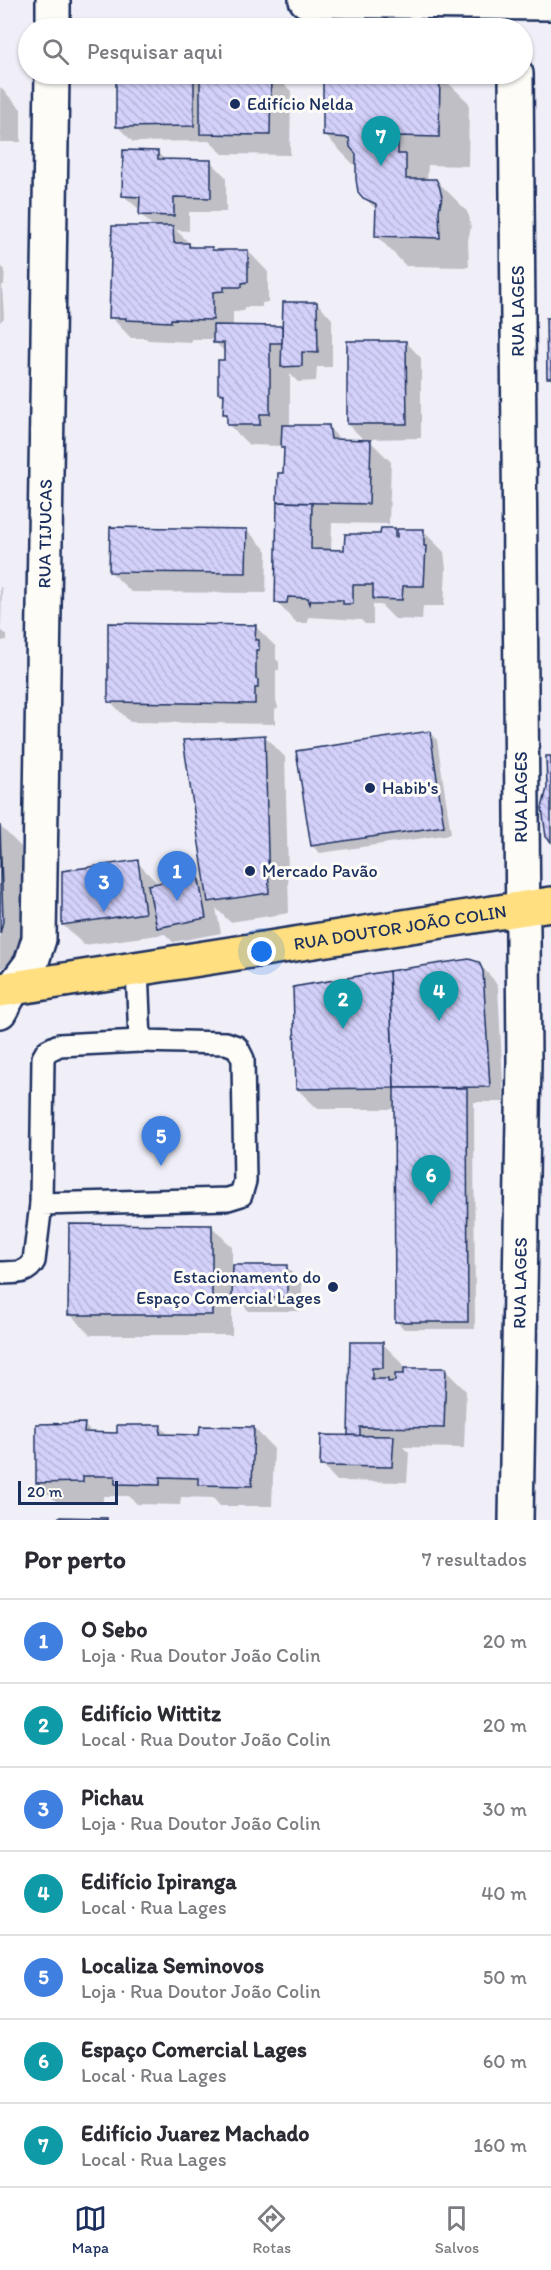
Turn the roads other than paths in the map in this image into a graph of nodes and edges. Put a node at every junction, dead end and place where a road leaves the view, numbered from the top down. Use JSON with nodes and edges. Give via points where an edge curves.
{"nodes":[{"id":1,"x":53,"y":0,"type":"edge"},
{"id":2,"x":306,"y":0,"type":"edge"},
{"id":3,"x":551,"y":3,"type":"edge"},
{"id":4,"x":516,"y":10,"type":"edge"},
{"id":5,"x":53,"y":18,"type":"edge"},
{"id":6,"x":52,"y":84,"type":"edge"},
{"id":7,"x":516,"y":84,"type":"edge"},
{"id":8,"x":536,"y":906,"type":"edge"},
{"id":9,"x":136,"y":969,"type":"junction"},
{"id":10,"x":4,"y":996,"type":"edge"},
{"id":11,"x":140,"y":1041,"type":"junction"},
{"id":12,"x":41,"y":1204,"type":"junction"},
{"id":13,"x":0,"y":1273,"type":"edge"},
{"id":14,"x":516,"y":1520,"type":"edge"}],
"edges":[{"from":1,"to":5,"type":"main road"},
{"from":2,"to":4,"type":"main road"},
{"from":3,"to":4,"type":"main road"},
{"from":6,"to":10,"type":"main road","name":"RUA TIJUCAS","via":[[39,939],[32,964]]},
{"from":7,"to":8,"type":"main road","name":"RUA LAGES"},
{"from":8,"to":9,"type":"main road","name":"RUA DOUTOR JOÃO COLIN"},
{"from":8,"to":14,"type":"main road","name":"RUA LAGES","via":[[524,1061]]},
{"from":9,"to":10,"type":"main road","name":"RUA DOUTOR JOÃO COLIN"},
{"from":9,"to":11,"type":"lane"},
{"from":11,"to":12,"type":"lane","via":[[59,1045],[47,1051],[43,1058]]},
{"from":11,"to":12,"type":"lane","via":[[226,1043],[237,1047],[243,1059],[245,1182],[241,1195],[228,1199]]},
{"from":12,"to":13,"type":"lane","via":[[30,1269]]}]}
